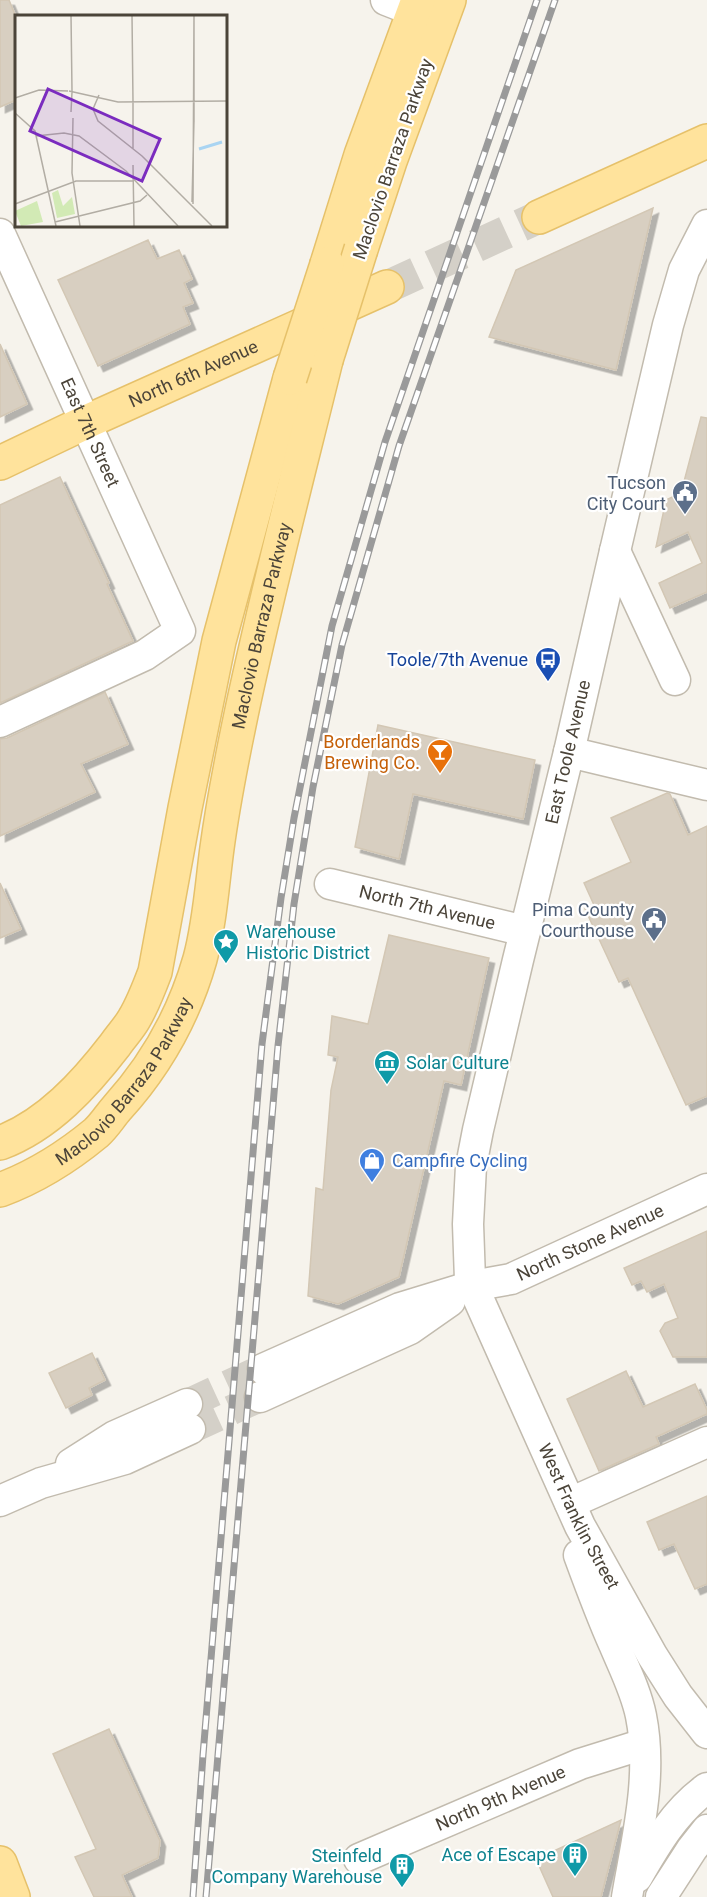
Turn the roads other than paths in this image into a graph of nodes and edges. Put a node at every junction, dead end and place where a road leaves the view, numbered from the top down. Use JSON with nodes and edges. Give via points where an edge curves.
{"nodes":[{"id":1,"x":449,"y":0,"type":"edge"},
{"id":2,"x":406,"y":4,"type":"edge"},
{"id":3,"x":707,"y":141,"type":"edge"},
{"id":4,"x":539,"y":218,"type":"tunnel mouth"},
{"id":5,"x":0,"y":234,"type":"edge"},
{"id":6,"x":703,"y":238,"type":"edge"},
{"id":7,"x":387,"y":287,"type":"tunnel mouth"},
{"id":8,"x":86,"y":422,"type":"junction"},
{"id":9,"x":0,"y":463,"type":"edge"},
{"id":10,"x":615,"y":551,"type":"junction"},
{"id":11,"x":675,"y":680,"type":"dead end"},
{"id":12,"x":0,"y":722,"type":"edge"},
{"id":13,"x":570,"y":752,"type":"junction"},
{"id":14,"x":707,"y":785,"type":"edge"},
{"id":15,"x":330,"y":884,"type":"dead end"},
{"id":16,"x":525,"y":931,"type":"junction"},
{"id":17,"x":0,"y":1143,"type":"edge"},
{"id":18,"x":707,"y":1189,"type":"edge"},
{"id":19,"x":0,"y":1190,"type":"edge"},
{"id":20,"x":472,"y":1286,"type":"junction"},
{"id":21,"x":261,"y":1383,"type":"tunnel mouth"},
{"id":22,"x":188,"y":1417,"type":"tunnel mouth"},
{"id":23,"x":538,"y":1432,"type":"junction"},
{"id":24,"x":707,"y":1442,"type":"edge"},
{"id":25,"x":0,"y":1501,"type":"edge"},
{"id":26,"x":570,"y":1503,"type":"junction"},
{"id":27,"x":707,"y":1733,"type":"edge"},
{"id":28,"x":644,"y":1744,"type":"junction"},
{"id":29,"x":707,"y":1788,"type":"edge"},
{"id":30,"x":707,"y":1830,"type":"edge"},
{"id":31,"x":359,"y":1859,"type":"dead end"},
{"id":32,"x":0,"y":1863,"type":"edge"},
{"id":33,"x":13,"y":1897,"type":"edge"},
{"id":34,"x":628,"y":1897,"type":"edge"},
{"id":35,"x":662,"y":1897,"type":"edge"}],
"edges":[{"from":1,"to":19,"type":"main road","name":"Maclovio Barraza Parkway","bridge":true,"via":[[390,161],[326,360],[241,717],[208,920],[190,990],[168,1040],[136,1087],[97,1132],[57,1161]]},
{"from":2,"to":17,"type":"main road","name":"Maclovio Barraza Parkway","bridge":true,"via":[[290,378],[219,641],[155,972],[133,1021],[91,1076],[50,1114]]},
{"from":3,"to":4,"type":"main road"},
{"from":5,"to":8,"type":"street","name":"East 7th Street"},
{"from":6,"to":10,"type":"street","name":"East Toole Avenue","via":[[684,270],[674,305]]},
{"from":7,"to":8,"type":"main road","name":"North 6th Avenue"},
{"from":8,"to":9,"type":"main road","name":"North 6th Avenue"},
{"from":8,"to":12,"type":"street","name":"East 7th Street","via":[[180,631],[145,655]]},
{"from":10,"to":11,"type":"street"},
{"from":10,"to":13,"type":"street","name":"East Toole Avenue"},
{"from":13,"to":14,"type":"street"},
{"from":13,"to":16,"type":"street","name":"East Toole Avenue"},
{"from":15,"to":16,"type":"street","name":"North 7th Avenue"},
{"from":16,"to":20,"type":"street","name":"East Toole Avenue","via":[[471,1166],[468,1224]]},
{"from":18,"to":20,"type":"street","name":"North Stone Avenue","via":[[512,1279]]},
{"from":20,"to":21,"type":"street","name":"North Stone Avenue","via":[[400,1308]]},
{"from":20,"to":23,"type":"street","name":"West Franklin Street"},
{"from":22,"to":25,"type":"street","via":[[124,1459],[40,1483]]},
{"from":23,"to":26,"type":"street","name":"West Franklin Street"},
{"from":23,"to":28,"type":"street","via":[[589,1584],[636,1695]]},
{"from":24,"to":26,"type":"street"},
{"from":26,"to":27,"type":"street","name":"West Franklin Street","via":[[652,1655]]},
{"from":28,"to":31,"type":"street","name":"North 9th Avenue","via":[[580,1764]]},
{"from":28,"to":34,"type":"street","via":[[645,1776]]},
{"from":29,"to":34,"type":"street","via":[[662,1834]]},
{"from":30,"to":35,"type":"street"},
{"from":32,"to":33,"type":"main road"}]}
